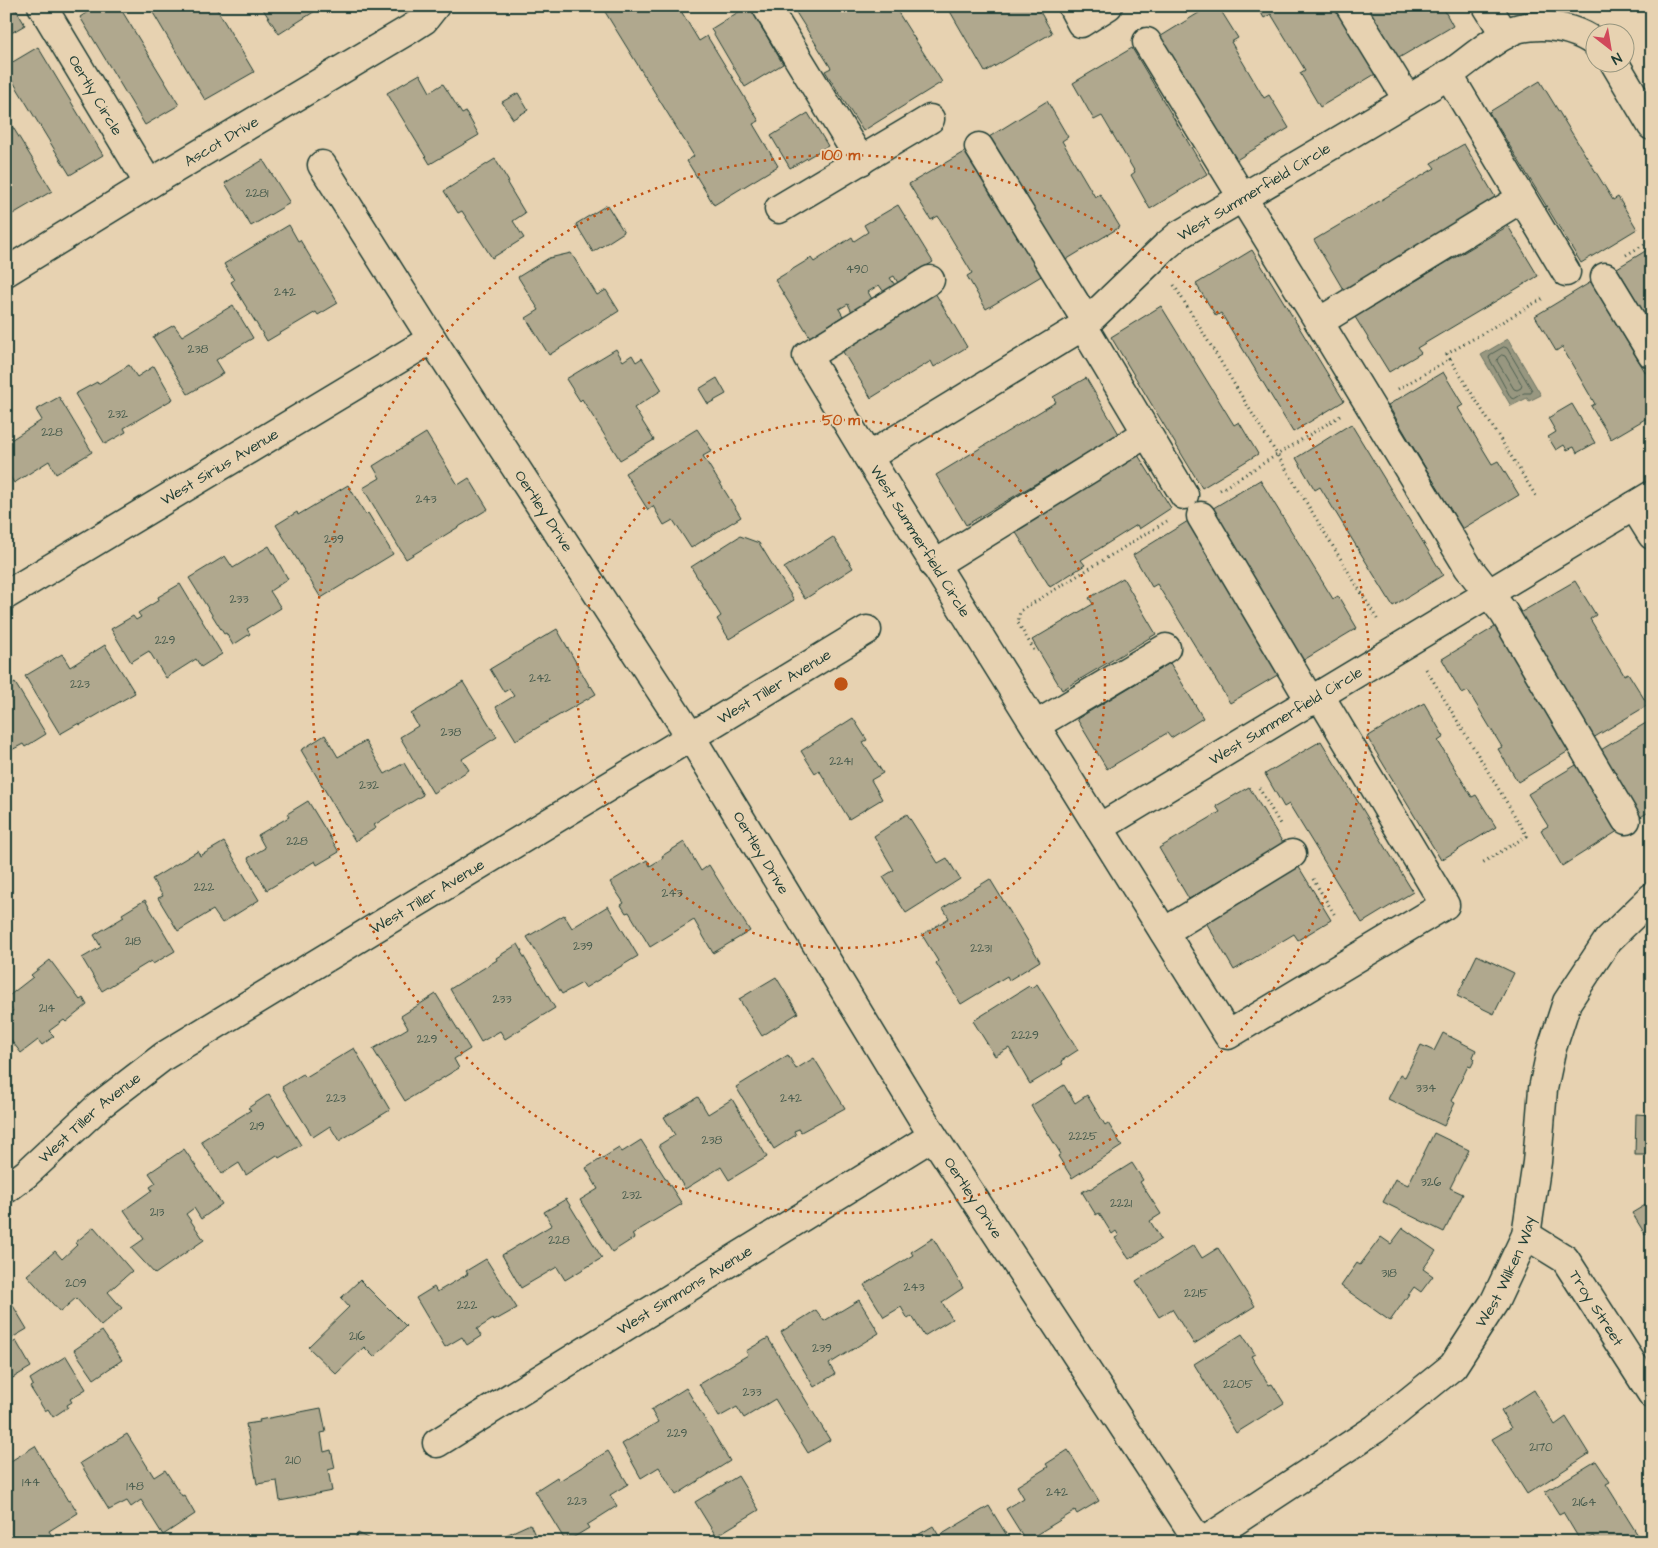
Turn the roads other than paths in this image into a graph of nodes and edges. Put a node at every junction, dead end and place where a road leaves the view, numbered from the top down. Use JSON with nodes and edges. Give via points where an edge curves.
{"nodes":[{"id":1,"x":42,"y":6,"type":"edge"},
{"id":2,"x":435,"y":6,"type":"edge"},
{"id":3,"x":766,"y":6,"type":"edge"},
{"id":4,"x":1072,"y":6,"type":"edge"},
{"id":5,"x":1108,"y":6,"type":"edge"},
{"id":6,"x":1350,"y":6,"type":"edge"},
{"id":7,"x":1487,"y":6,"type":"edge"},
{"id":8,"x":1505,"y":35,"type":"junction"},
{"id":9,"x":1586,"y":38,"type":"edge"},
{"id":10,"x":1147,"y":42,"type":"dead end"},
{"id":11,"x":1623,"y":72,"type":"edge"},
{"id":12,"x":1448,"y":74,"type":"junction"},
{"id":13,"x":1644,"y":96,"type":"edge"},
{"id":14,"x":1407,"y":99,"type":"junction"},
{"id":15,"x":930,"y":119,"type":"dead end"},
{"id":16,"x":1652,"y":126,"type":"edge"},
{"id":17,"x":979,"y":147,"type":"dead end"},
{"id":18,"x":861,"y":161,"type":"junction"},
{"id":19,"x":322,"y":165,"type":"dead end"},
{"id":20,"x":149,"y":184,"type":"junction"},
{"id":21,"x":1242,"y":198,"type":"junction"},
{"id":22,"x":1522,"y":198,"type":"junction"},
{"id":23,"x":779,"y":209,"type":"dead end"},
{"id":24,"x":6,"y":272,"type":"edge"},
{"id":25,"x":1605,"y":277,"type":"dead end"},
{"id":26,"x":930,"y":280,"type":"dead end"},
{"id":27,"x":1558,"y":283,"type":"road end"},
{"id":28,"x":1319,"y":322,"type":"junction"},
{"id":29,"x":1085,"y":324,"type":"junction"},
{"id":30,"x":432,"y":339,"type":"junction"},
{"id":31,"x":1652,"y":354,"type":"edge"},
{"id":32,"x":1147,"y":433,"type":"junction"},
{"id":33,"x":868,"y":457,"type":"junction"},
{"id":34,"x":1184,"y":495,"type":"dead end"},
{"id":35,"x":1643,"y":501,"type":"edge"},
{"id":36,"x":1201,"y":516,"type":"dead end"},
{"id":37,"x":1652,"y":535,"type":"edge"},
{"id":38,"x":934,"y":565,"type":"junction"},
{"id":39,"x":1489,"y":594,"type":"junction"},
{"id":40,"x":6,"y":595,"type":"edge"},
{"id":41,"x":867,"y":630,"type":"dead end"},
{"id":42,"x":1166,"y":648,"type":"dead end"},
{"id":43,"x":1315,"y":699,"type":"junction"},
{"id":44,"x":1036,"y":725,"type":"junction"},
{"id":45,"x":691,"y":737,"type":"junction"},
{"id":46,"x":1626,"y":820,"type":"dead end"},
{"id":47,"x":1099,"y":828,"type":"junction"},
{"id":48,"x":1292,"y":854,"type":"dead end"},
{"id":49,"x":1652,"y":896,"type":"edge"},
{"id":50,"x":1164,"y":932,"type":"junction"},
{"id":51,"x":932,"y":1136,"type":"junction"},
{"id":52,"x":6,"y":1189,"type":"edge"},
{"id":53,"x":1526,"y":1235,"type":"junction"},
{"id":54,"x":1652,"y":1394,"type":"edge"},
{"id":55,"x":436,"y":1443,"type":"dead end"},
{"id":56,"x":1201,"y":1542,"type":"edge"}],
"edges":[{"from":1,"to":20,"type":"street","name":"Oertly Circle"},
{"from":2,"to":20,"type":"street","name":"Ascot Drive","via":[[424,20],[410,29]]},
{"from":3,"to":18,"type":"street"},
{"from":4,"to":5,"type":"street","via":[[1081,23]]},
{"from":6,"to":14,"type":"street"},
{"from":7,"to":8,"type":"street"},
{"from":8,"to":9,"type":"street","name":"West Summerfield Circle","via":[[1518,29],[1546,26],[1576,32]]},
{"from":8,"to":12,"type":"street","name":"West Summerfield Circle"},
{"from":10,"to":21,"type":"street"},
{"from":11,"to":13,"type":"street"},
{"from":12,"to":14,"type":"street","name":"West Summerfield Circle"},
{"from":12,"to":22,"type":"street"},
{"from":13,"to":16,"type":"street"},
{"from":14,"to":21,"type":"street","name":"West Summerfield Circle"},
{"from":15,"to":18,"type":"street"},
{"from":17,"to":29,"type":"street"},
{"from":18,"to":23,"type":"street"},
{"from":19,"to":30,"type":"street","name":"Oertley Drive"},
{"from":20,"to":24,"type":"street","name":"Ascot Drive"},
{"from":21,"to":28,"type":"street"},
{"from":21,"to":29,"type":"street","name":"West Summerfield Circle","via":[[1179,235]]},
{"from":22,"to":27,"type":"street"},
{"from":22,"to":28,"type":"street"},
{"from":25,"to":31,"type":"street"},
{"from":26,"to":33,"type":"street","via":[[807,356]]},
{"from":28,"to":39,"type":"street","via":[[1468,567]]},
{"from":29,"to":32,"type":"street"},
{"from":29,"to":33,"type":"street","name":"West Summerfield Circle"},
{"from":30,"to":40,"type":"street","name":"West Sirius Avenue"},
{"from":30,"to":45,"type":"street","name":"Oertley Drive"},
{"from":32,"to":34,"type":"street"},
{"from":32,"to":38,"type":"street"},
{"from":33,"to":38,"type":"street","name":"West Summerfield Circle"},
{"from":35,"to":37,"type":"street","name":"West Summerfield Circle"},
{"from":35,"to":39,"type":"street","name":"West Summerfield Circle"},
{"from":36,"to":43,"type":"street"},
{"from":38,"to":44,"type":"street","name":"West Summerfield Circle"},
{"from":39,"to":43,"type":"street","name":"West Summerfield Circle"},
{"from":39,"to":46,"type":"street","via":[[1504,613]]},
{"from":41,"to":45,"type":"street","name":"West Tiller Avenue"},
{"from":42,"to":44,"type":"street"},
{"from":43,"to":47,"type":"street","name":"West Summerfield Circle"},
{"from":43,"to":50,"type":"street","via":[[1445,904],[1228,1035]]},
{"from":44,"to":47,"type":"street","name":"West Summerfield Circle"},
{"from":45,"to":51,"type":"street","name":"Oertley Drive"},
{"from":45,"to":52,"type":"street","name":"West Tiller Avenue","via":[[164,1056],[99,1106]]},
{"from":47,"to":50,"type":"street"},
{"from":48,"to":50,"type":"street"},
{"from":49,"to":53,"type":"street","name":"West Wilken Way","via":[[1608,940],[1568,1002],[1551,1051],[1543,1089]]},
{"from":51,"to":55,"type":"street","name":"West Simmons Avenue"},
{"from":51,"to":56,"type":"street","name":"Oertley Drive"},
{"from":53,"to":54,"type":"street","name":"Troy Street","via":[[1565,1259]]},
{"from":53,"to":56,"type":"street","name":"West Wilken Way","via":[[1495,1302],[1452,1366],[1375,1429]]}]}
